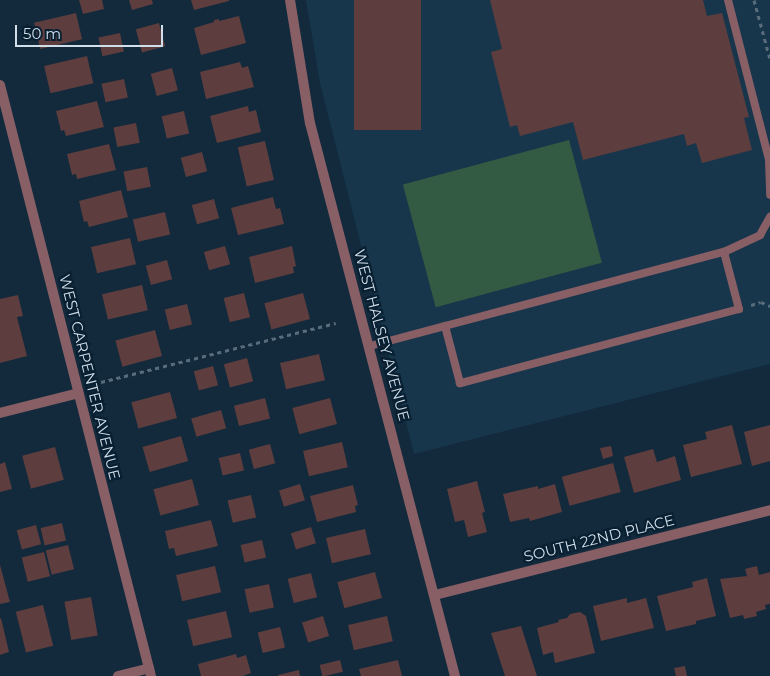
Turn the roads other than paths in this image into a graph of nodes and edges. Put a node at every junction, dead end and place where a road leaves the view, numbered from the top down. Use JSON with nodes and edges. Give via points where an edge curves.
{"nodes":[{"id":1,"x":290,"y":0,"type":"edge"},
{"id":2,"x":728,"y":0,"type":"edge"},
{"id":3,"x":0,"y":85,"type":"edge"},
{"id":4,"x":4,"y":116,"type":"edge"},
{"id":5,"x":770,"y":195,"type":"edge"},
{"id":6,"x":770,"y":217,"type":"edge"},
{"id":7,"x":724,"y":252,"type":"junction"},
{"id":8,"x":445,"y":326,"type":"junction"},
{"id":9,"x":370,"y":346,"type":"junction"},
{"id":10,"x":79,"y":393,"type":"junction"},
{"id":11,"x":0,"y":413,"type":"edge"},
{"id":12,"x":770,"y":510,"type":"edge"},
{"id":13,"x":435,"y":595,"type":"junction"},
{"id":14,"x":150,"y":672,"type":"edge"},
{"id":15,"x":118,"y":676,"type":"edge"},
{"id":16,"x":455,"y":676,"type":"edge"}],
"edges":[{"from":1,"to":9,"type":"street","name":"WEST HALSEY AVENUE","via":[[310,123]]},
{"from":2,"to":5,"type":"lane","via":[[769,160]]},
{"from":3,"to":4,"type":"street","name":"WEST CARPENTER AVENUE"},
{"from":4,"to":10,"type":"street","name":"WEST CARPENTER AVENUE"},
{"from":6,"to":7,"type":"lane","via":[[760,235]]},
{"from":7,"to":8,"type":"lane"},
{"from":7,"to":8,"type":"lane","via":[[739,309],[460,383]]},
{"from":8,"to":9,"type":"lane"},
{"from":9,"to":13,"type":"street","name":"WEST HALSEY AVENUE"},
{"from":10,"to":11,"type":"street"},
{"from":10,"to":14,"type":"street","name":"WEST CARPENTER AVENUE"},
{"from":12,"to":13,"type":"street","name":"SOUTH 22ND PLACE"},
{"from":13,"to":16,"type":"street","name":"WEST HALSEY AVENUE"},
{"from":14,"to":15,"type":"street"}]}
